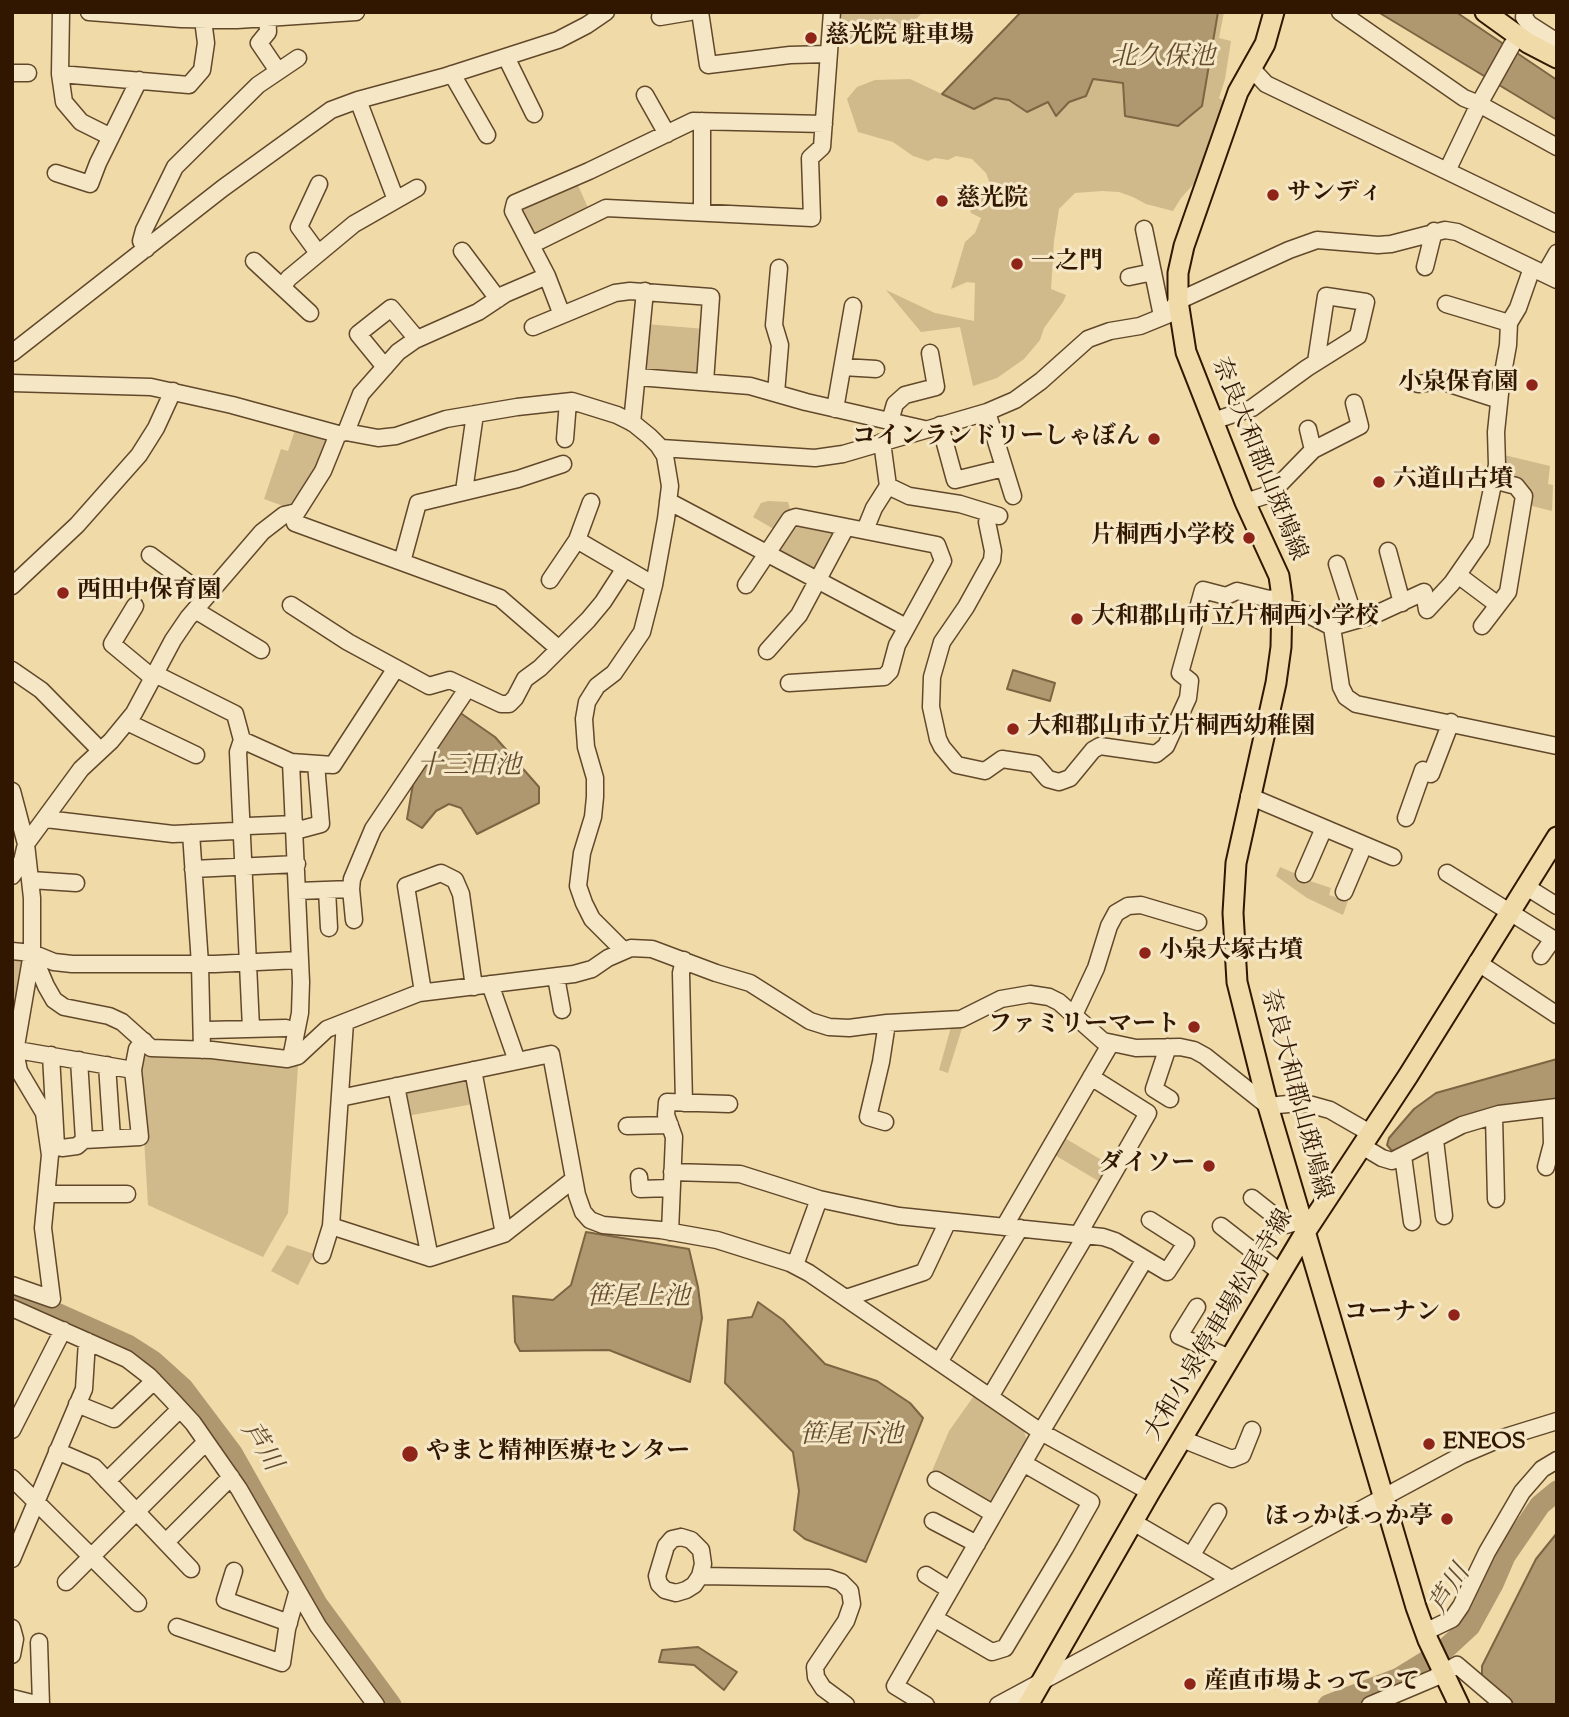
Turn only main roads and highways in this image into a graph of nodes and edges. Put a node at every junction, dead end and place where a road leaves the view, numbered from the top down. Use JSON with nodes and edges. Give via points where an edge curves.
{"nodes":[{"id":1,"x":1274,"y":12,"type":"edge"},
{"id":2,"x":1485,"y":12,"type":"edge"},
{"id":3,"x":1557,"y":58,"type":"edge"},
{"id":4,"x":1557,"y":836,"type":"edge"},
{"id":5,"x":1305,"y":1226,"type":"junction"},
{"id":6,"x":1028,"y":1705,"type":"edge"},
{"id":7,"x":1459,"y":1705,"type":"edge"}],
"edges":[{"from":1,"to":5,"type":"main road","name":"奈良大和郡山斑鳩線","via":[[1265,44],[1238,92],[1184,246],[1178,301],[1186,352],[1279,576],[1281,647],[1236,863],[1233,913],[1237,982]]},
{"from":2,"to":3,"type":"main road"},
{"from":4,"to":5,"type":"main road","name":"大和小泉停車場松尾寺線","via":[[1366,1139]]},
{"from":5,"to":6,"type":"main road","name":"大和小泉停車場松尾寺線"},
{"from":5,"to":7,"type":"main road","name":"奈良大和郡山斑鳩線","via":[[1427,1636]]}]}
